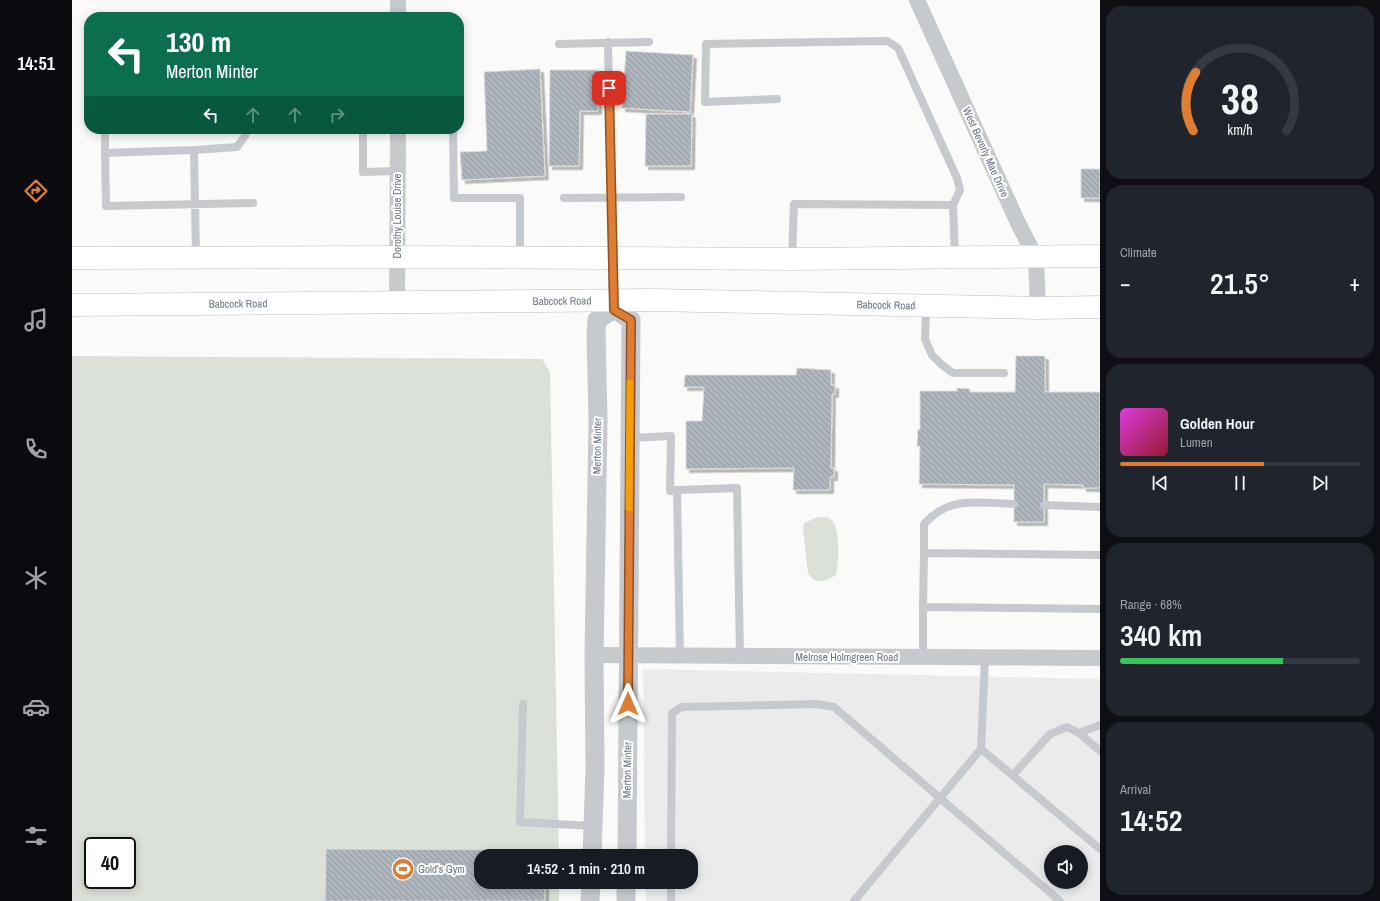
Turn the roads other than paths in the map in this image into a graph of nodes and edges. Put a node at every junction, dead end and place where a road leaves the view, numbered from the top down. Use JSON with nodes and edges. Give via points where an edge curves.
{"nodes":[{"id":1,"x":398,"y":0,"type":"edge"},
{"id":2,"x":917,"y":0,"type":"edge"},
{"id":3,"x":398,"y":12,"type":"edge"},
{"id":4,"x":608,"y":42,"type":"junction"},
{"id":5,"x":649,"y":42,"type":"dead end"},
{"id":6,"x":559,"y":44,"type":"dead end"},
{"id":7,"x":777,"y":99,"type":"dead end"},
{"id":8,"x":105,"y":134,"type":"edge"},
{"id":9,"x":246,"y":134,"type":"edge"},
{"id":10,"x":363,"y":134,"type":"edge"},
{"id":11,"x":398,"y":134,"type":"edge"},
{"id":12,"x":453,"y":134,"type":"edge"},
{"id":13,"x":194,"y":150,"type":"junction"},
{"id":14,"x":106,"y":153,"type":"junction"},
{"id":15,"x":397,"y":172,"type":"junction"},
{"id":16,"x":611,"y":196,"type":"junction"},
{"id":17,"x":681,"y":197,"type":"dead end"},
{"id":18,"x":564,"y":198,"type":"dead end"},
{"id":19,"x":253,"y":204,"type":"dead end"},
{"id":20,"x":953,"y":205,"type":"junction"},
{"id":21,"x":196,"y":206,"type":"junction"},
{"id":22,"x":1100,"y":256,"type":"edge"},
{"id":23,"x":397,"y":257,"type":"junction"},
{"id":24,"x":72,"y":258,"type":"edge"},
{"id":25,"x":196,"y":258,"type":"junction"},
{"id":26,"x":520,"y":258,"type":"junction"},
{"id":27,"x":1036,"y":258,"type":"junction"},
{"id":28,"x":612,"y":259,"type":"junction"},
{"id":29,"x":955,"y":259,"type":"junction"},
{"id":30,"x":792,"y":260,"type":"junction"},
{"id":31,"x":398,"y":303,"type":"junction"},
{"id":32,"x":72,"y":305,"type":"edge"},
{"id":33,"x":614,"y":305,"type":"junction"},
{"id":34,"x":926,"y":307,"type":"junction"},
{"id":35,"x":1100,"y":307,"type":"edge"},
{"id":36,"x":1038,"y":308,"type":"junction"},
{"id":37,"x":1004,"y":373,"type":"dead end"},
{"id":38,"x":629,"y":438,"type":"junction"},
{"id":39,"x":677,"y":490,"type":"junction"},
{"id":40,"x":1014,"y":504,"type":"dead end"},
{"id":41,"x":1044,"y":505,"type":"dead end"},
{"id":42,"x":1100,"y":507,"type":"edge"},
{"id":43,"x":924,"y":553,"type":"junction"},
{"id":44,"x":1100,"y":555,"type":"edge"},
{"id":45,"x":923,"y":607,"type":"junction"},
{"id":46,"x":1100,"y":609,"type":"edge"},
{"id":47,"x":594,"y":655,"type":"junction"},
{"id":48,"x":628,"y":656,"type":"junction"},
{"id":49,"x":680,"y":656,"type":"junction"},
{"id":50,"x":740,"y":656,"type":"junction"},
{"id":51,"x":923,"y":657,"type":"junction"},
{"id":52,"x":985,"y":657,"type":"junction"},
{"id":53,"x":1100,"y":658,"type":"edge"},
{"id":54,"x":523,"y":704,"type":"dead end"},
{"id":55,"x":1100,"y":726,"type":"edge"},
{"id":56,"x":1079,"y":733,"type":"junction"},
{"id":57,"x":981,"y":749,"type":"junction"},
{"id":58,"x":1100,"y":751,"type":"edge"},
{"id":59,"x":1013,"y":775,"type":"junction"},
{"id":60,"x":939,"y":799,"type":"junction"},
{"id":61,"x":593,"y":826,"type":"junction"},
{"id":62,"x":1100,"y":848,"type":"edge"},
{"id":63,"x":592,"y":849,"type":"edge"},
{"id":64,"x":627,"y":849,"type":"edge"},
{"id":65,"x":671,"y":849,"type":"edge"},
{"id":66,"x":591,"y":889,"type":"edge"},
{"id":67,"x":626,"y":889,"type":"edge"},
{"id":68,"x":671,"y":889,"type":"edge"},
{"id":69,"x":590,"y":901,"type":"edge"},
{"id":70,"x":626,"y":901,"type":"edge"},
{"id":71,"x":671,"y":901,"type":"edge"},
{"id":72,"x":854,"y":901,"type":"edge"},
{"id":73,"x":1060,"y":901,"type":"edge"}],
"edges":[{"from":1,"to":3,"type":"street"},
{"from":2,"to":27,"type":"street","name":"West Beverly Mae Drive"},
{"from":4,"to":5,"type":"lane"},
{"from":4,"to":6,"type":"lane"},
{"from":4,"to":16,"type":"lane"},
{"from":7,"to":20,"type":"lane","via":[[705,102],[706,44],[887,41],[898,48],[957,178],[960,190]]},
{"from":8,"to":14,"type":"lane"},
{"from":9,"to":13,"type":"lane","via":[[237,147]]},
{"from":10,"to":15,"type":"lane","via":[[363,172]]},
{"from":11,"to":15,"type":"street","name":"Dorothy Louise Drive"},
{"from":12,"to":26,"type":"lane","via":[[454,198],[520,198]]},
{"from":13,"to":14,"type":"lane"},
{"from":13,"to":21,"type":"lane"},
{"from":14,"to":21,"type":"lane","via":[[106,206]]},
{"from":15,"to":23,"type":"street","name":"Dorothy Louise Drive"},
{"from":16,"to":17,"type":"lane"},
{"from":16,"to":18,"type":"lane"},
{"from":16,"to":28,"type":"lane"},
{"from":19,"to":21,"type":"lane"},
{"from":20,"to":29,"type":"lane"},
{"from":20,"to":30,"type":"lane","via":[[794,204]]},
{"from":21,"to":25,"type":"lane"},
{"from":22,"to":27,"type":"main road"},
{"from":23,"to":25,"type":"main road"},
{"from":23,"to":26,"type":"main road"},
{"from":23,"to":31,"type":"street","name":"Dorothy Louise Drive"},
{"from":24,"to":25,"type":"main road"},
{"from":26,"to":28,"type":"main road"},
{"from":27,"to":29,"type":"main road"},
{"from":27,"to":36,"type":"street","name":"West Beverly Mae Drive"},
{"from":28,"to":30,"type":"main road"},
{"from":28,"to":33,"type":"lane"},
{"from":29,"to":30,"type":"main road"},
{"from":31,"to":32,"type":"main road","name":"Babcock Road"},
{"from":31,"to":33,"type":"main road","name":"Babcock Road"},
{"from":33,"to":34,"type":"main road","name":"Babcock Road"},
{"from":33,"to":38,"type":"street","name":"Merton Minter","via":[[631,320]]},
{"from":33,"to":47,"type":"street","name":"Merton Minter","via":[[597,320],[596,332],[598,422]]},
{"from":34,"to":36,"type":"main road","name":"Babcock Road"},
{"from":34,"to":37,"type":"lane","via":[[925,339],[932,355],[942,365],[953,373]]},
{"from":35,"to":36,"type":"main road","name":"Babcock Road"},
{"from":38,"to":39,"type":"lane","via":[[671,436],[670,491]]},
{"from":38,"to":48,"type":"street","name":"Merton Minter"},
{"from":39,"to":49,"type":"lane"},
{"from":39,"to":50,"type":"lane","via":[[738,488]]},
{"from":40,"to":43,"type":"lane","via":[[963,503],[945,507],[924,524]]},
{"from":41,"to":42,"type":"lane"},
{"from":43,"to":44,"type":"lane"},
{"from":43,"to":45,"type":"lane"},
{"from":45,"to":46,"type":"lane"},
{"from":45,"to":51,"type":"lane"},
{"from":47,"to":48,"type":"street","name":"Melrose Holmgreen Road"},
{"from":47,"to":61,"type":"street","name":"Merton Minter"},
{"from":48,"to":49,"type":"street","name":"Melrose Holmgreen Road"},
{"from":48,"to":64,"type":"street","name":"Merton Minter"},
{"from":49,"to":50,"type":"street","name":"Melrose Holmgreen Road"},
{"from":50,"to":51,"type":"street","name":"Melrose Holmgreen Road"},
{"from":51,"to":52,"type":"street","name":"Melrose Holmgreen Road"},
{"from":52,"to":53,"type":"street","name":"Melrose Holmgreen Road"},
{"from":52,"to":57,"type":"lane"},
{"from":54,"to":61,"type":"lane","via":[[520,822]]},
{"from":55,"to":56,"type":"lane"},
{"from":56,"to":58,"type":"lane"},
{"from":56,"to":59,"type":"lane","via":[[1067,727],[1050,734]]},
{"from":57,"to":59,"type":"lane"},
{"from":57,"to":60,"type":"lane"},
{"from":59,"to":62,"type":"lane"},
{"from":60,"to":65,"type":"lane","via":[[834,707],[817,704],[682,707],[672,713]]},
{"from":60,"to":72,"type":"lane"},
{"from":60,"to":73,"type":"lane"},
{"from":61,"to":63,"type":"street","name":"Merton Minter"},
{"from":66,"to":69,"type":"street"},
{"from":67,"to":70,"type":"street"},
{"from":68,"to":71,"type":"lane"}]}
